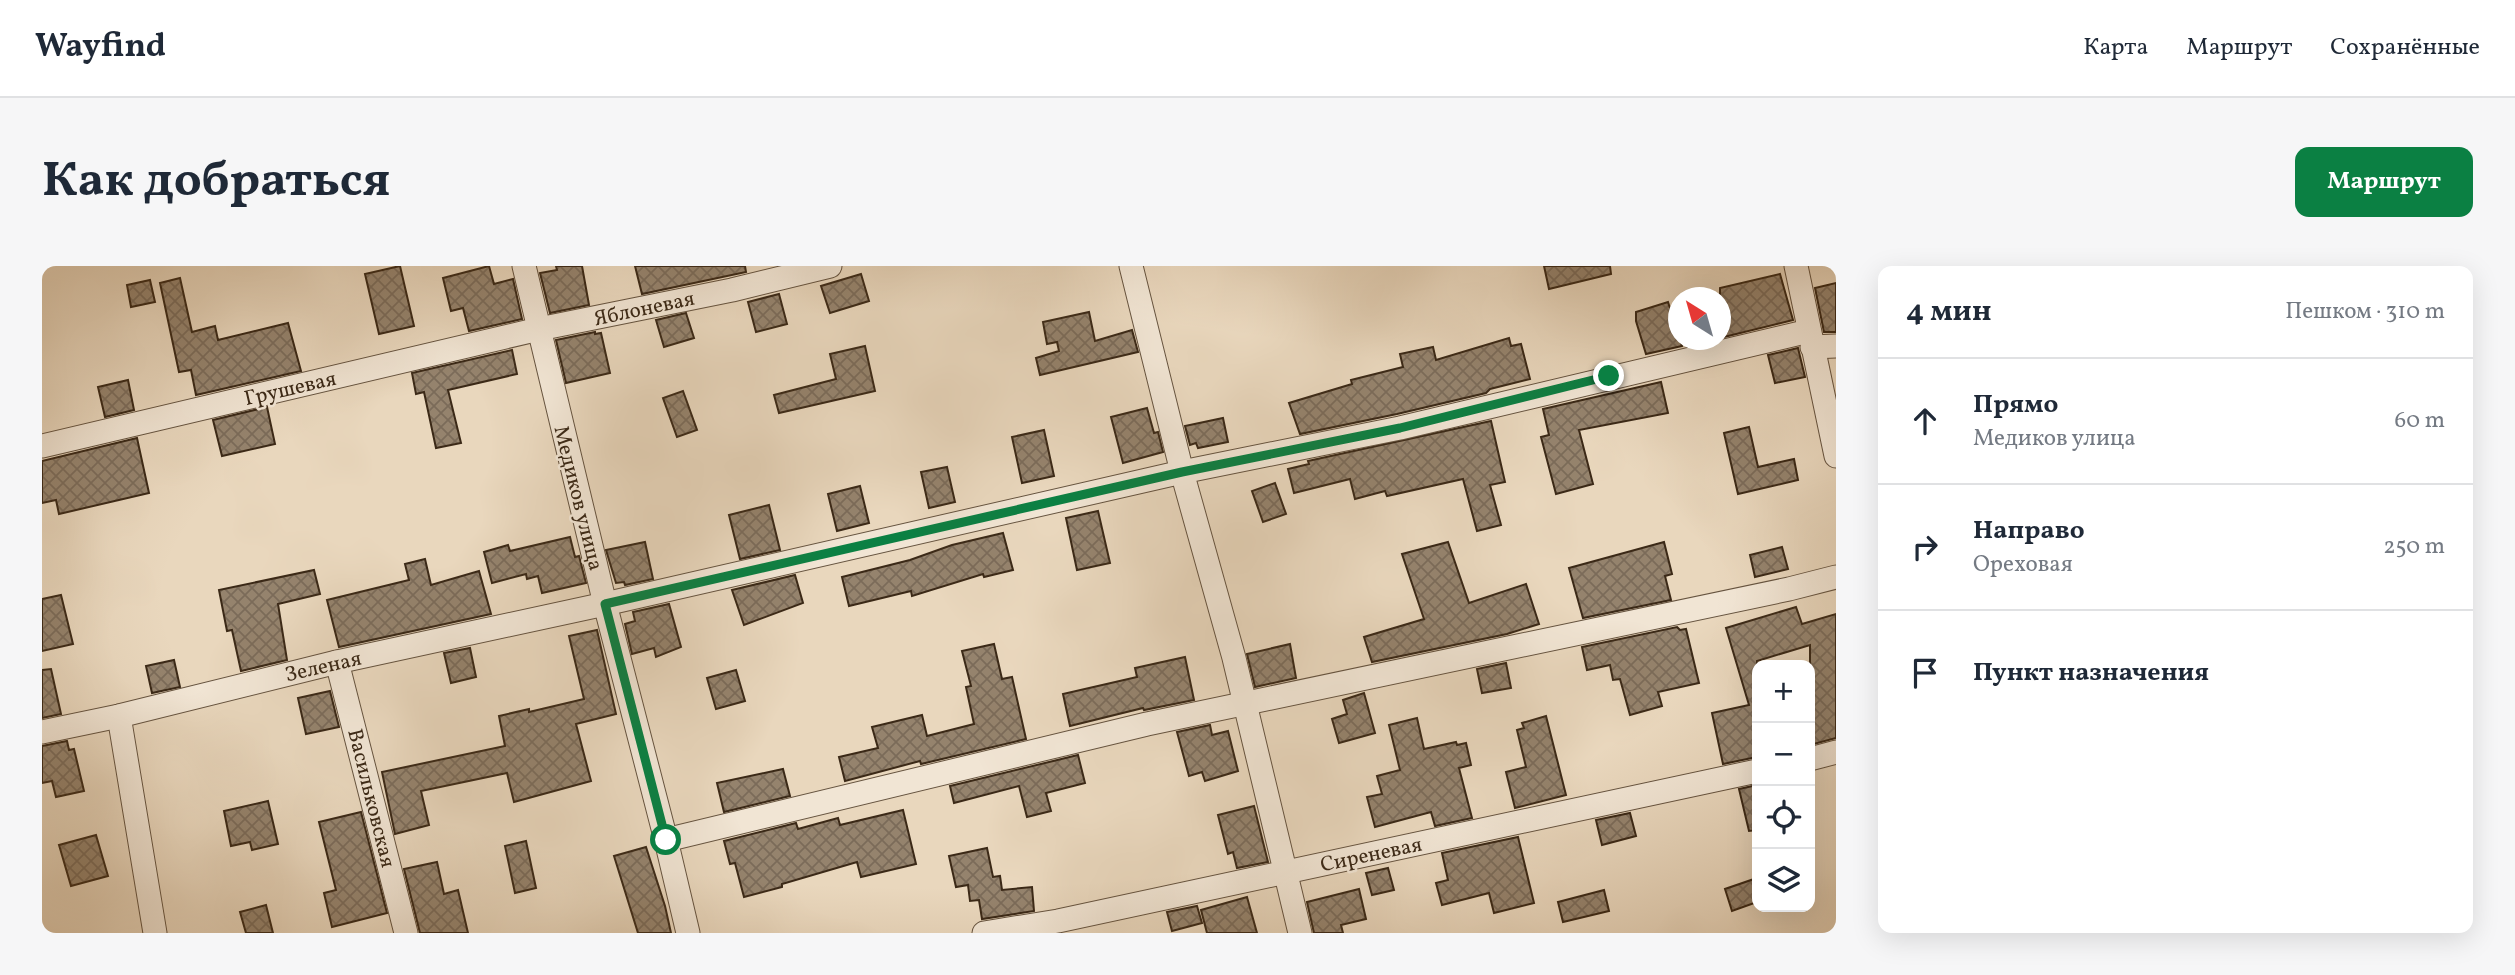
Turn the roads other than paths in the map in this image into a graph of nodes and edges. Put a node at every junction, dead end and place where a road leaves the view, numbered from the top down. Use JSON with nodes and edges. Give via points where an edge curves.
{"nodes":[{"id":1,"x":524,"y":266,"type":"edge"},
{"id":2,"x":830,"y":266,"type":"edge"},
{"id":3,"x":1131,"y":266,"type":"edge"},
{"id":4,"x":1796,"y":266,"type":"edge"},
{"id":5,"x":539,"y":330,"type":"junction"},
{"id":6,"x":1810,"y":339,"type":"junction"},
{"id":7,"x":1836,"y":346,"type":"edge"},
{"id":8,"x":42,"y":446,"type":"edge"},
{"id":9,"x":1836,"y":456,"type":"edge"},
{"id":10,"x":1182,"y":472,"type":"junction"},
{"id":11,"x":1836,"y":577,"type":"edge"},
{"id":12,"x":605,"y":604,"type":"junction"},
{"id":13,"x":337,"y":662,"type":"junction"},
{"id":14,"x":1245,"y":705,"type":"junction"},
{"id":15,"x":119,"y":716,"type":"junction"},
{"id":16,"x":42,"y":732,"type":"edge"},
{"id":17,"x":1836,"y":752,"type":"edge"},
{"id":18,"x":1815,"y":757,"type":"edge"},
{"id":19,"x":1752,"y":772,"type":"edge"},
{"id":20,"x":666,"y":840,"type":"junction"},
{"id":21,"x":1286,"y":872,"type":"junction"},
{"id":22,"x":155,"y":933,"type":"edge"},
{"id":23,"x":406,"y":933,"type":"edge"},
{"id":24,"x":688,"y":933,"type":"edge"},
{"id":25,"x":984,"y":933,"type":"edge"},
{"id":26,"x":1300,"y":933,"type":"edge"}],
"edges":[{"from":1,"to":5,"type":"street","name":"Медиков улица"},
{"from":2,"to":5,"type":"street","name":"Яблоневая"},
{"from":3,"to":10,"type":"street"},
{"from":4,"to":6,"type":"street"},
{"from":5,"to":8,"type":"street","name":"Грушевая"},
{"from":5,"to":12,"type":"street","name":"Медиков улица"},
{"from":6,"to":7,"type":"street","name":"Зеленая"},
{"from":6,"to":9,"type":"street"},
{"from":6,"to":10,"type":"street","name":"Зеленая"},
{"from":10,"to":12,"type":"street","name":"Зеленая"},
{"from":10,"to":14,"type":"street"},
{"from":11,"to":14,"type":"street"},
{"from":12,"to":13,"type":"street","name":"Зеленая"},
{"from":12,"to":20,"type":"street","name":"Медиков улица"},
{"from":13,"to":15,"type":"street","name":"Зеленая"},
{"from":13,"to":23,"type":"street","name":"Васильковская"},
{"from":14,"to":20,"type":"street","via":[[1147,724]]},
{"from":14,"to":21,"type":"street"},
{"from":15,"to":16,"type":"street","name":"Зеленая"},
{"from":15,"to":22,"type":"street"},
{"from":17,"to":18,"type":"street"},
{"from":19,"to":21,"type":"street","name":"Сиреневая"},
{"from":20,"to":24,"type":"street","name":"Медиков улица"},
{"from":21,"to":25,"type":"street","name":"Сиреневая"},
{"from":21,"to":26,"type":"street"}]}
